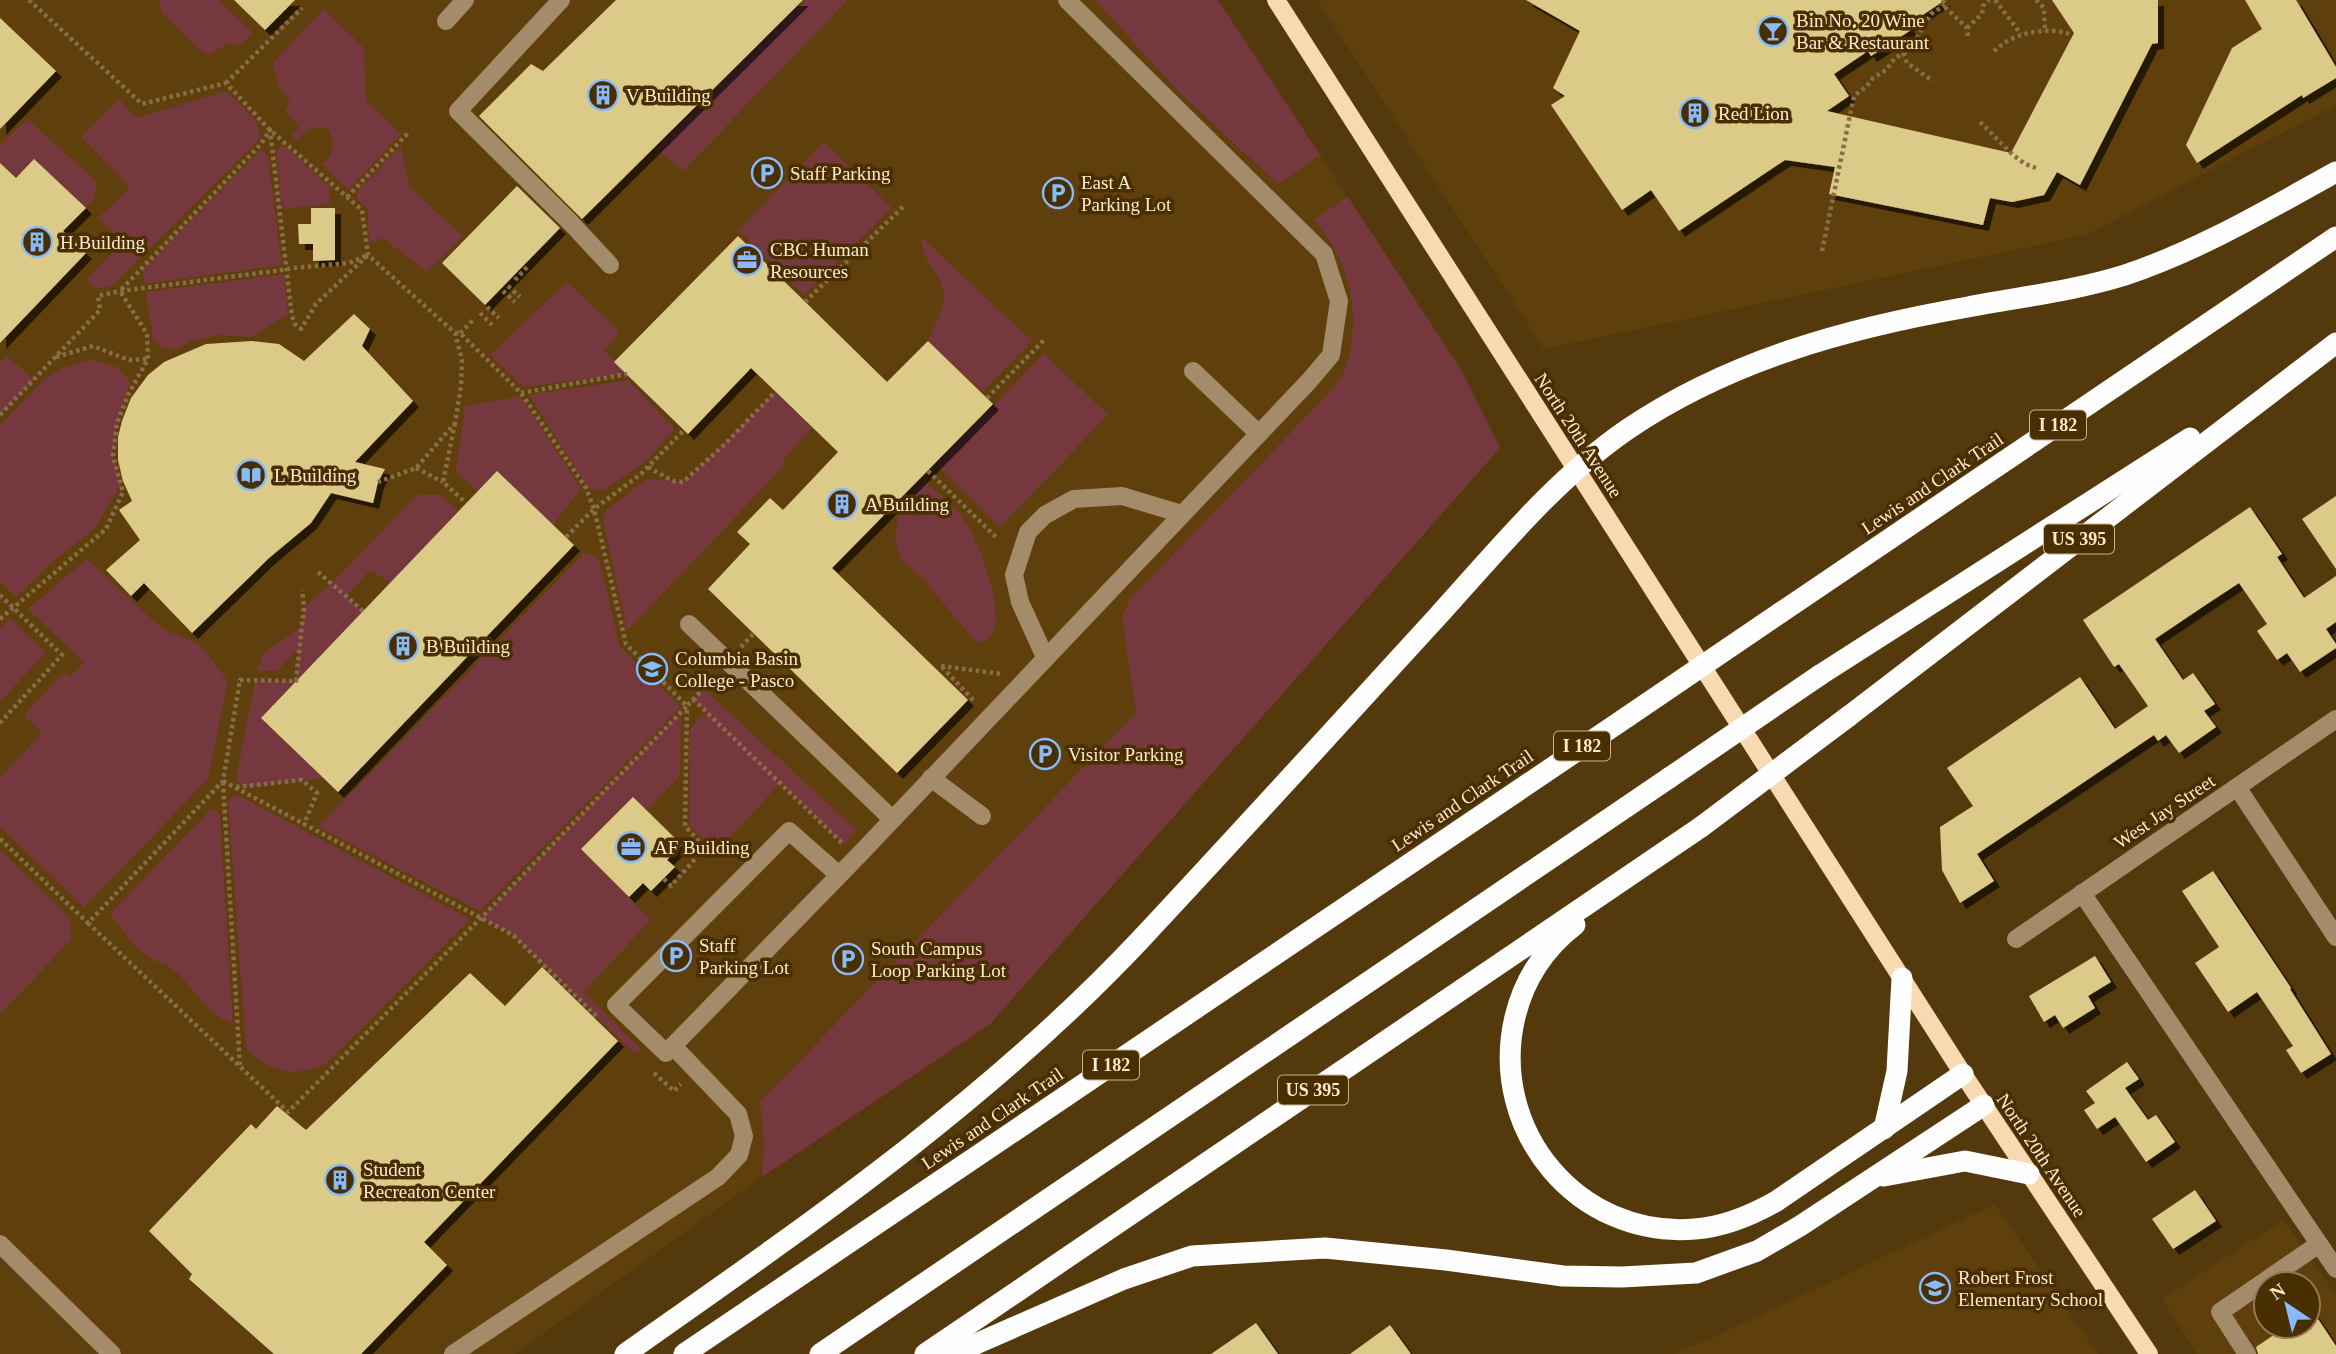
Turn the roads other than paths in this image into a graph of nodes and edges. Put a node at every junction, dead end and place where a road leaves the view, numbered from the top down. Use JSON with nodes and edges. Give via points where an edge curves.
{"nodes":[{"id":1,"x":465,"y":0,"type":"edge"},
{"id":2,"x":561,"y":0,"type":"edge"},
{"id":3,"x":1067,"y":0,"type":"edge"},
{"id":4,"x":1276,"y":0,"type":"edge"},
{"id":5,"x":446,"y":21,"type":"dead end"},
{"id":6,"x":2336,"y":172,"type":"edge"},
{"id":7,"x":2336,"y":237,"type":"edge"},
{"id":8,"x":610,"y":265,"type":"dead end"},
{"id":9,"x":2336,"y":343,"type":"edge"},
{"id":10,"x":2309,"y":362,"type":"junction"},
{"id":11,"x":1193,"y":371,"type":"dead end"},
{"id":12,"x":1259,"y":434,"type":"junction"},
{"id":13,"x":1577,"y":471,"type":"junction"},
{"id":14,"x":1182,"y":514,"type":"junction"},
{"id":15,"x":689,"y":624,"type":"dead end"},
{"id":16,"x":1045,"y":657,"type":"junction"},
{"id":17,"x":2336,"y":719,"type":"edge"},
{"id":18,"x":931,"y":778,"type":"junction"},
{"id":19,"x":2237,"y":787,"type":"junction"},
{"id":20,"x":982,"y":816,"type":"dead end"},
{"id":21,"x":892,"y":819,"type":"junction"},
{"id":22,"x":1700,"y":827,"type":"junction"},
{"id":23,"x":839,"y":875,"type":"junction"},
{"id":24,"x":2082,"y":893,"type":"junction"},
{"id":25,"x":2336,"y":937,"type":"edge"},
{"id":26,"x":2017,"y":939,"type":"dead end"},
{"id":27,"x":1902,"y":978,"type":"junction"},
{"id":28,"x":673,"y":1045,"type":"junction"},
{"id":29,"x":1963,"y":1074,"type":"junction"},
{"id":30,"x":1984,"y":1105,"type":"junction"},
{"id":31,"x":1884,"y":1129,"type":"junction"},
{"id":32,"x":2029,"y":1174,"type":"junction"},
{"id":33,"x":1872,"y":1179,"type":"junction"},
{"id":34,"x":0,"y":1244,"type":"edge"},
{"id":35,"x":2319,"y":1244,"type":"junction"},
{"id":36,"x":2336,"y":1269,"type":"edge"},
{"id":37,"x":112,"y":1354,"type":"edge"},
{"id":38,"x":453,"y":1354,"type":"edge"},
{"id":39,"x":625,"y":1354,"type":"edge"},
{"id":40,"x":684,"y":1354,"type":"edge"},
{"id":41,"x":820,"y":1354,"type":"edge"},
{"id":42,"x":925,"y":1354,"type":"edge"},
{"id":43,"x":953,"y":1354,"type":"edge"},
{"id":44,"x":2149,"y":1354,"type":"edge"},
{"id":45,"x":2247,"y":1354,"type":"edge"}],
"edges":[{"from":1,"to":5,"type":"street"},
{"from":2,"to":8,"type":"street","via":[[458,111]]},
{"from":3,"to":12,"type":"street","via":[[1324,254],[1339,301],[1331,355]]},
{"from":4,"to":13,"type":"main road","name":"North 20th Avenue"},
{"from":6,"to":13,"type":"highway","via":[[2221,235],[2122,276],[1847,333],[1737,369],[1663,407]]},
{"from":7,"to":40,"type":"highway","name":"Lewis and Clark Trail","number":"I 182","bridge":true},
{"from":9,"to":10,"type":"highway"},
{"from":10,"to":22,"type":"highway","number":"US 395","bridge":true},
{"from":10,"to":41,"type":"highway","bridge":true,"via":[[1820,675]]},
{"from":11,"to":12,"type":"street"},
{"from":12,"to":14,"type":"street"},
{"from":13,"to":27,"type":"main road","name":"North 20th Avenue"},
{"from":13,"to":39,"type":"highway","via":[[1527,519],[1137,943],[1042,1035],[885,1167]]},
{"from":14,"to":16,"type":"street"},
{"from":14,"to":16,"type":"street","via":[[1122,496],[1074,499],[1045,515],[1028,532],[1014,575],[1020,602]]},
{"from":15,"to":21,"type":"street"},
{"from":16,"to":18,"type":"street"},
{"from":17,"to":19,"type":"street","name":"West Jay Street"},
{"from":18,"to":20,"type":"street"},
{"from":18,"to":21,"type":"street"},
{"from":19,"to":24,"type":"street","name":"West Jay Street"},
{"from":19,"to":25,"type":"street"},
{"from":21,"to":23,"type":"street"},
{"from":22,"to":31,"type":"highway","via":[[1563,934],[1529,978],[1511,1032],[1510,1060],[1519,1115],[1531,1141],[1546,1165],[1596,1207],[1640,1225],[1668,1230],[1696,1229],[1751,1216]]},
{"from":22,"to":42,"type":"highway","number":"US 395"},
{"from":23,"to":28,"type":"street"},
{"from":23,"to":28,"type":"street","via":[[789,831],[616,1005],[666,1053]]},
{"from":24,"to":26,"type":"street","name":"West Jay Street"},
{"from":24,"to":35,"type":"street"},
{"from":27,"to":29,"type":"main road","name":"North 20th Avenue"},
{"from":27,"to":31,"type":"highway","via":[[1897,1071]]},
{"from":28,"to":38,"type":"street","via":[[738,1114],[744,1136],[739,1155],[718,1177]]},
{"from":29,"to":30,"type":"main road","name":"North 20th Avenue"},
{"from":29,"to":31,"type":"highway"},
{"from":30,"to":32,"type":"main road","name":"North 20th Avenue"},
{"from":30,"to":33,"type":"highway"},
{"from":32,"to":33,"type":"highway","via":[[1965,1161]]},
{"from":32,"to":44,"type":"main road","name":"North 20th Avenue"},
{"from":33,"to":43,"type":"highway","via":[[1757,1251],[1696,1273],[1563,1276],[1325,1248],[1192,1256],[1124,1279]]},
{"from":34,"to":37,"type":"street"},
{"from":35,"to":36,"type":"street"},
{"from":35,"to":45,"type":"street","via":[[2220,1312]]}]}
